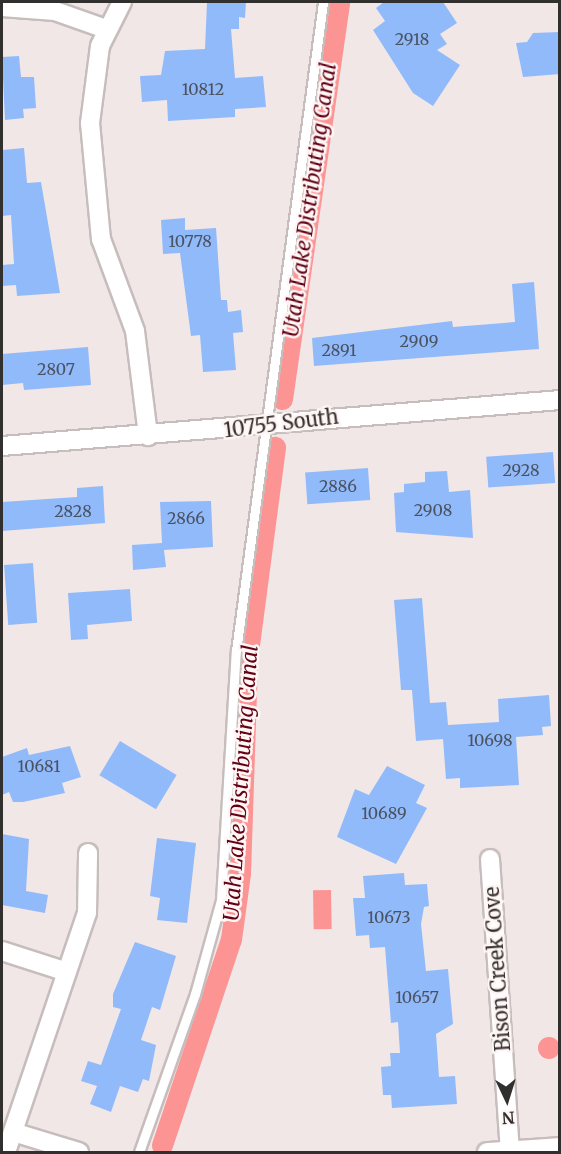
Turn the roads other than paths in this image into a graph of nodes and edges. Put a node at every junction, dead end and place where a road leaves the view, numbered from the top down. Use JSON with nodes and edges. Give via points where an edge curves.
{"nodes":[{"id":1,"x":122,"y":2,"type":"edge"},
{"id":2,"x":324,"y":2,"type":"edge"},
{"id":3,"x":2,"y":7,"type":"edge"},
{"id":4,"x":106,"y":29,"type":"junction"},
{"id":5,"x":560,"y":400,"type":"edge"},
{"id":6,"x":265,"y":427,"type":"junction"},
{"id":7,"x":148,"y":436,"type":"junction"},
{"id":8,"x":2,"y":446,"type":"edge"},
{"id":9,"x":88,"y":853,"type":"dead end"},
{"id":10,"x":490,"y":859,"type":"dead end"},
{"id":11,"x":2,"y":951,"type":"edge"},
{"id":12,"x":67,"y":972,"type":"junction"},
{"id":13,"x":13,"y":1132,"type":"junction"},
{"id":14,"x":560,"y":1147,"type":"edge"},
{"id":15,"x":510,"y":1151,"type":"junction"},
{"id":16,"x":6,"y":1152,"type":"edge"},
{"id":17,"x":79,"y":1152,"type":"edge"},
{"id":18,"x":139,"y":1152,"type":"edge"},
{"id":19,"x":487,"y":1152,"type":"edge"}],
"edges":[{"from":1,"to":4,"type":"street"},
{"from":2,"to":6,"type":"lane"},
{"from":3,"to":4,"type":"street","via":[[55,11]]},
{"from":4,"to":7,"type":"street","via":[[90,105],[97,208],[105,254],[135,331]]},
{"from":5,"to":6,"type":"street","name":"10755 South"},
{"from":6,"to":7,"type":"street","name":"10755 South"},
{"from":6,"to":18,"type":"lane","via":[[236,651],[221,900],[195,994]]},
{"from":7,"to":8,"type":"street","name":"10755 South"},
{"from":9,"to":12,"type":"street","via":[[89,904]]},
{"from":10,"to":15,"type":"street","name":"Bison Creek Cove"},
{"from":11,"to":12,"type":"street"},
{"from":12,"to":13,"type":"street"},
{"from":13,"to":16,"type":"street"},
{"from":13,"to":17,"type":"street"},
{"from":14,"to":15,"type":"street"},
{"from":15,"to":19,"type":"street"}]}
